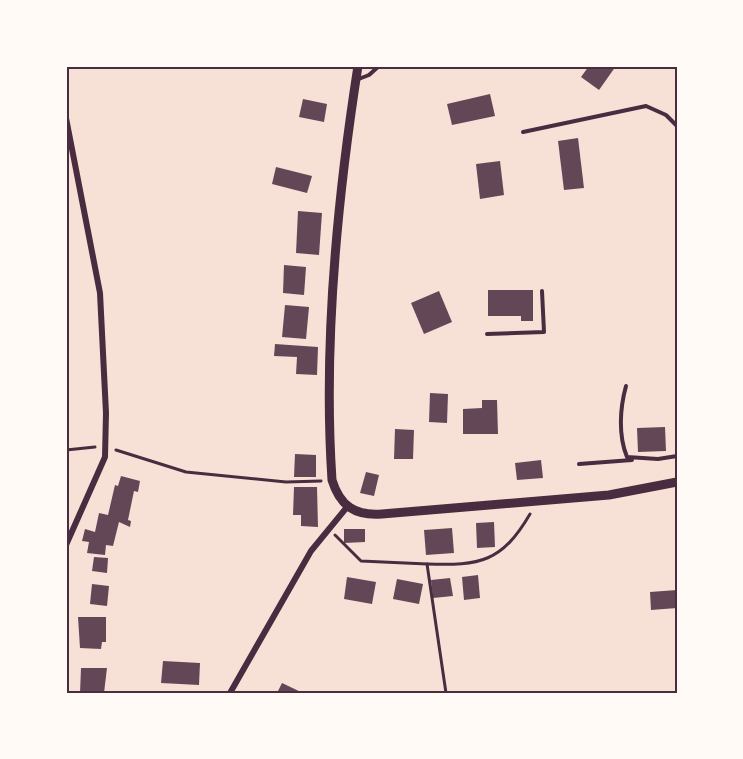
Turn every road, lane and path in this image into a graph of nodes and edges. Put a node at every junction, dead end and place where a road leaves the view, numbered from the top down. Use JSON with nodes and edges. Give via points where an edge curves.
{"nodes":[{"id":1,"x":358,"y":66,"type":"edge"},
{"id":2,"x":379,"y":66,"type":"edge"},
{"id":3,"x":356,"y":80,"type":"junction"},
{"id":4,"x":66,"y":118,"type":"edge"},
{"id":5,"x":677,"y":126,"type":"edge"},
{"id":6,"x":523,"y":132,"type":"dead end"},
{"id":7,"x":542,"y":291,"type":"dead end"},
{"id":8,"x":487,"y":334,"type":"dead end"},
{"id":9,"x":626,"y":386,"type":"dead end"},
{"id":10,"x":106,"y":447,"type":"junction"},
{"id":11,"x":66,"y":450,"type":"edge"},
{"id":12,"x":677,"y":456,"type":"edge"},
{"id":13,"x":636,"y":459,"type":"junction"},
{"id":14,"x":579,"y":464,"type":"dead end"},
{"id":15,"x":332,"y":480,"type":"junction"},
{"id":16,"x":677,"y":482,"type":"edge"},
{"id":17,"x":537,"y":502,"type":"junction"},
{"id":18,"x":347,"y":507,"type":"junction"},
{"id":19,"x":330,"y":530,"type":"junction"},
{"id":20,"x":66,"y":544,"type":"edge"},
{"id":21,"x":427,"y":564,"type":"junction"},
{"id":22,"x":230,"y":693,"type":"edge"},
{"id":23,"x":446,"y":693,"type":"edge"}],
"edges":[{"from":1,"to":3,"type":"street"},
{"from":2,"to":3,"type":"lane"},
{"from":3,"to":15,"type":"street","via":[[331,340]]},
{"from":4,"to":10,"type":"street","via":[[100,293]]},
{"from":5,"to":6,"type":"lane","via":[[666,115],[646,106]]},
{"from":7,"to":8,"type":"lane","via":[[544,332]]},
{"from":9,"to":13,"type":"lane","via":[[620,407],[623,448],[627,457]]},
{"from":10,"to":11,"type":"path"},
{"from":10,"to":15,"type":"path","via":[[186,472],[286,482]]},
{"from":10,"to":20,"type":"street","via":[[99,475]]},
{"from":12,"to":13,"type":"lane"},
{"from":13,"to":14,"type":"lane"},
{"from":15,"to":18,"type":"street","via":[[336,494]]},
{"from":16,"to":17,"type":"street","via":[[609,495]]},
{"from":17,"to":18,"type":"street","via":[[368,515]]},
{"from":17,"to":21,"type":"path","via":[[514,539],[489,559],[460,565]]},
{"from":18,"to":19,"type":"street"},
{"from":19,"to":21,"type":"path","via":[[361,561]]},
{"from":19,"to":22,"type":"street","via":[[311,551]]},
{"from":21,"to":23,"type":"path"}]}
